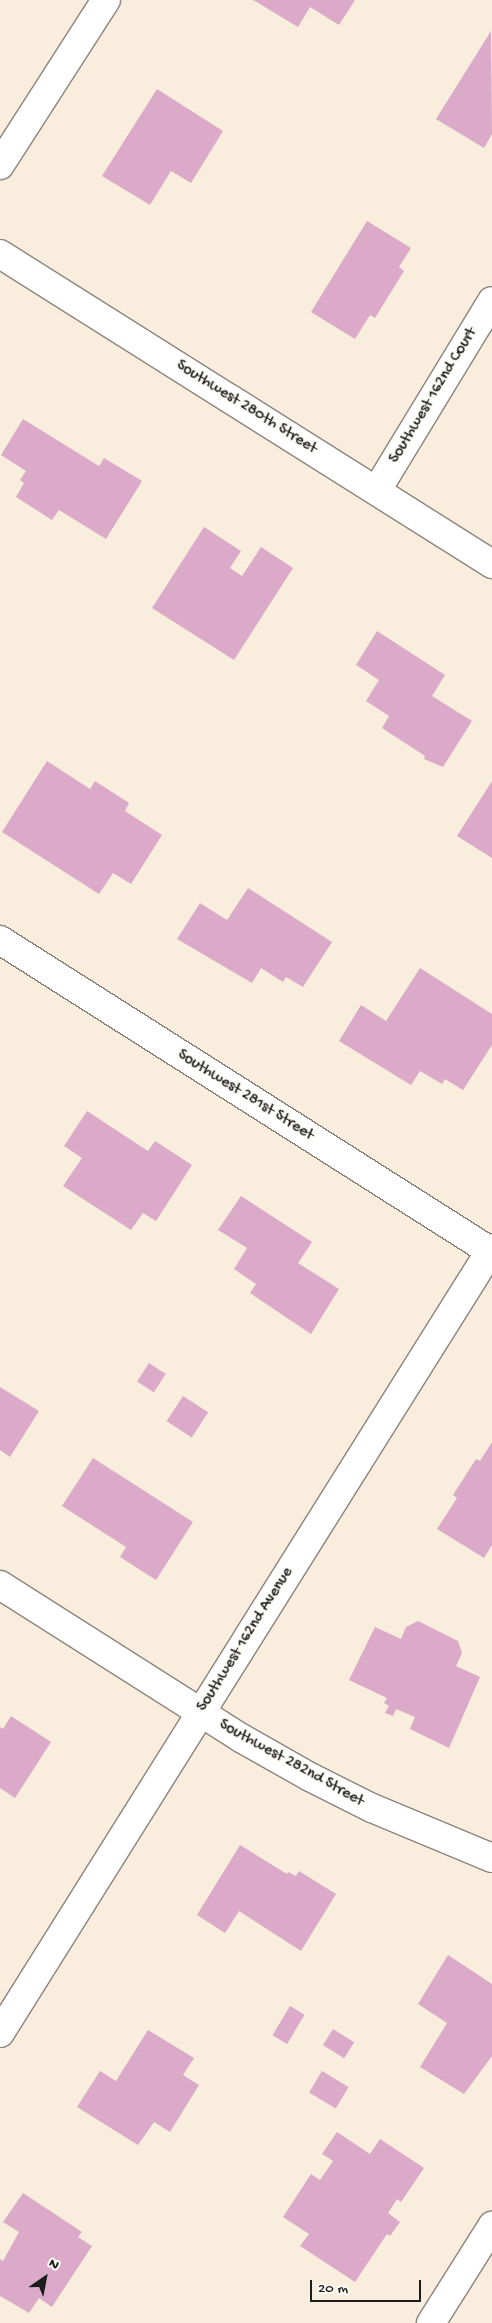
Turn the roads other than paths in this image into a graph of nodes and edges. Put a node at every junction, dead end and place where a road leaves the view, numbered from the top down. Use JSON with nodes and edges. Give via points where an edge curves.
{"nodes":[{"id":1,"x":106,"y":0,"type":"edge"},
{"id":2,"x":0,"y":165,"type":"edge"},
{"id":3,"x":0,"y":254,"type":"edge"},
{"id":4,"x":492,"y":301,"type":"edge"},
{"id":5,"x":377,"y":490,"type":"junction"},
{"id":6,"x":492,"y":564,"type":"edge"},
{"id":7,"x":0,"y":940,"type":"edge"},
{"id":8,"x":491,"y":1250,"type":"edge"},
{"id":9,"x":0,"y":1585,"type":"edge"},
{"id":10,"x":200,"y":1713,"type":"junction"},
{"id":11,"x":492,"y":1858,"type":"edge"},
{"id":12,"x":0,"y":2033,"type":"edge"},
{"id":13,"x":492,"y":2226,"type":"edge"},
{"id":14,"x":431,"y":2323,"type":"edge"}],
"edges":[{"from":1,"to":2,"type":"street"},
{"from":3,"to":5,"type":"street","name":"Southwest 280th Street"},
{"from":4,"to":5,"type":"street","name":"Southwest 162nd Court"},
{"from":5,"to":6,"type":"street","name":"Southwest 280th Street"},
{"from":7,"to":8,"type":"street","name":"Southwest 281st Street"},
{"from":8,"to":10,"type":"street","name":"Southwest 162nd Avenue"},
{"from":9,"to":10,"type":"street","name":"Southwest 282nd Street"},
{"from":10,"to":11,"type":"street","name":"Southwest 282nd Street","via":[[310,1777],[372,1808]]},
{"from":10,"to":12,"type":"street","name":"Southwest 162nd Avenue"},
{"from":13,"to":14,"type":"street"}]}
